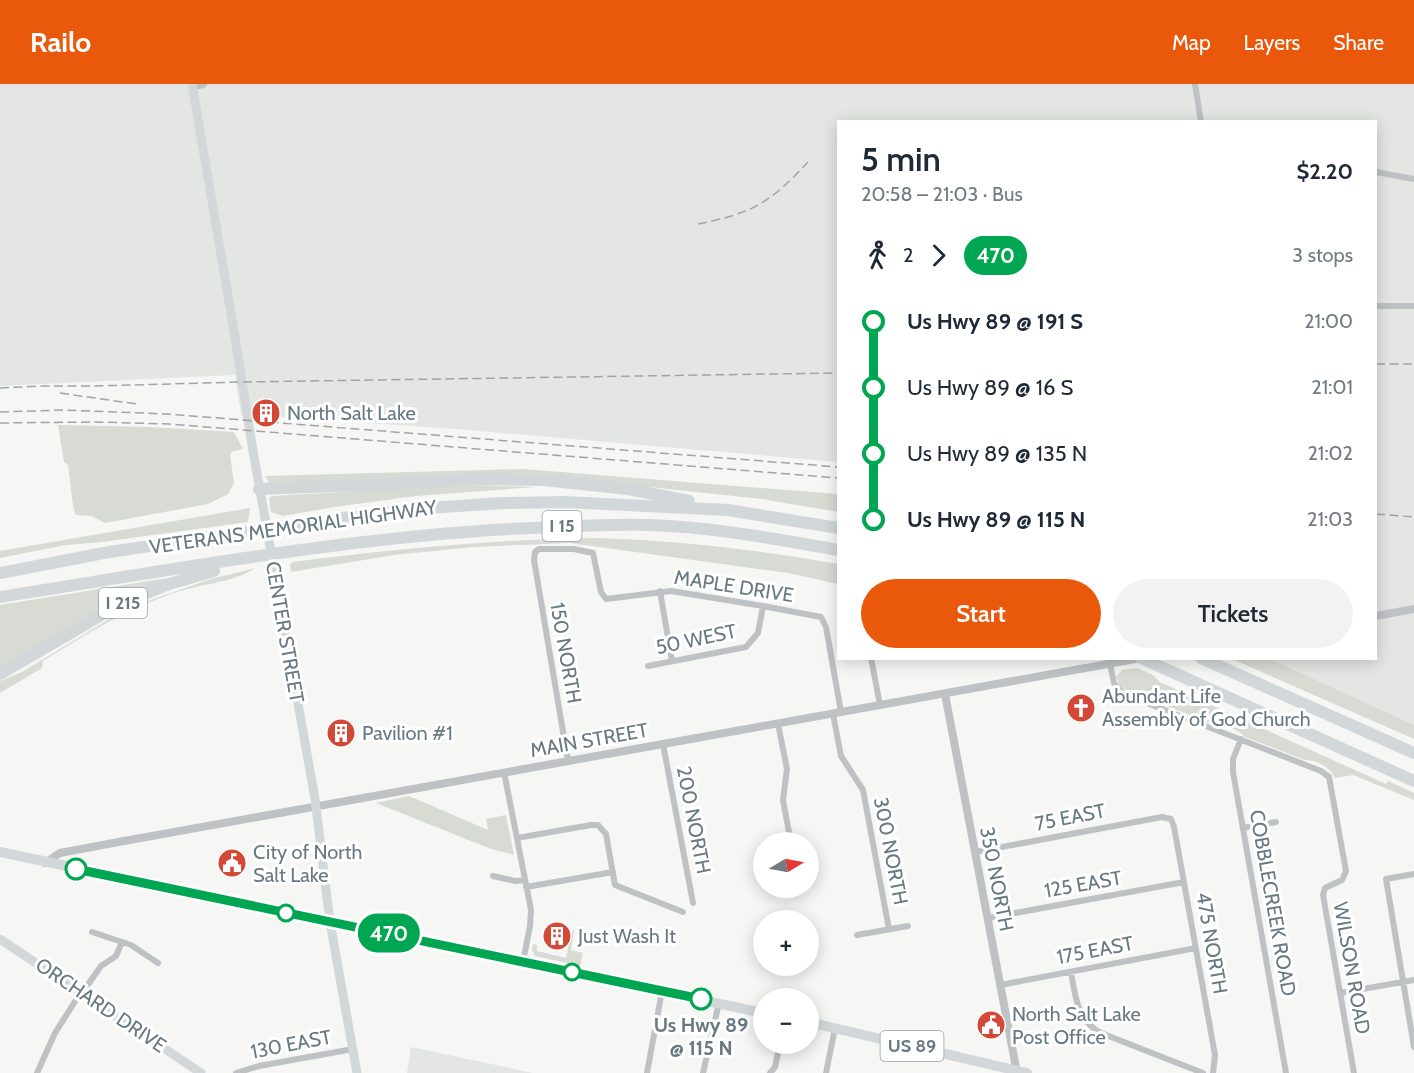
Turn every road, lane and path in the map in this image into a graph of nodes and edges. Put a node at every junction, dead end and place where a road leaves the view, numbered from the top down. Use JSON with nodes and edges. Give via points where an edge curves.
{"nodes":[{"id":1,"x":203,"y":84,"type":"edge"},
{"id":2,"x":1195,"y":84,"type":"edge"},
{"id":3,"x":192,"y":85,"type":"edge"},
{"id":4,"x":1201,"y":120,"type":"edge"},
{"id":5,"x":1377,"y":172,"type":"edge"},
{"id":6,"x":1414,"y":179,"type":"edge"},
{"id":7,"x":1377,"y":306,"type":"edge"},
{"id":8,"x":1414,"y":306,"type":"edge"},
{"id":9,"x":259,"y":489,"type":"junction"},
{"id":10,"x":728,"y":510,"type":"junction"},
{"id":11,"x":837,"y":528,"type":"edge"},
{"id":12,"x":837,"y":550,"type":"edge"},
{"id":13,"x":256,"y":557,"type":"junction"},
{"id":14,"x":0,"y":573,"type":"edge"},
{"id":15,"x":660,"y":591,"type":"junction"},
{"id":16,"x":0,"y":597,"type":"edge"},
{"id":17,"x":604,"y":598,"type":"joint"},
{"id":18,"x":763,"y":606,"type":"junction"},
{"id":19,"x":1414,"y":609,"type":"edge"},
{"id":20,"x":1377,"y":616,"type":"edge"},
{"id":21,"x":823,"y":619,"type":"joint"},
{"id":22,"x":871,"y":660,"type":"edge"},
{"id":23,"x":1131,"y":660,"type":"edge"},
{"id":24,"x":1145,"y":660,"type":"edge"},
{"id":25,"x":672,"y":661,"type":"junction"},
{"id":26,"x":1206,"y":661,"type":"edge"},
{"id":27,"x":1110,"y":664,"type":"junction"},
{"id":28,"x":648,"y":666,"type":"dead end"},
{"id":29,"x":0,"y":674,"type":"edge"},
{"id":30,"x":945,"y":694,"type":"junction"},
{"id":31,"x":880,"y":705,"type":"junction"},
{"id":32,"x":837,"y":713,"type":"junction"},
{"id":33,"x":778,"y":724,"type":"junction"},
{"id":34,"x":1240,"y":739,"type":"junction"},
{"id":35,"x":663,"y":744,"type":"junction"},
{"id":36,"x":1414,"y":753,"type":"edge"},
{"id":37,"x":568,"y":761,"type":"junction"},
{"id":38,"x":504,"y":772,"type":"junction"},
{"id":39,"x":1414,"y":781,"type":"edge"},
{"id":40,"x":315,"y":807,"type":"junction"},
{"id":41,"x":1171,"y":819,"type":"joint"},
{"id":42,"x":1276,"y":822,"type":"dead end"},
{"id":43,"x":1243,"y":828,"type":"junction"},
{"id":44,"x":789,"y":832,"type":"edge"},
{"id":45,"x":517,"y":838,"type":"junction"},
{"id":46,"x":0,"y":852,"type":"edge"},
{"id":47,"x":975,"y":852,"type":"junction"},
{"id":48,"x":45,"y":863,"type":"junction"},
{"id":49,"x":613,"y":872,"type":"junction"},
{"id":50,"x":1414,"y":874,"type":"edge"},
{"id":51,"x":493,"y":876,"type":"dead end"},
{"id":52,"x":525,"y":880,"type":"junction"},
{"id":53,"x":1184,"y":882,"type":"junction"},
{"id":54,"x":526,"y":887,"type":"junction"},
{"id":55,"x":693,"y":903,"type":"dead end"},
{"id":56,"x":683,"y":912,"type":"dead end"},
{"id":57,"x":988,"y":918,"type":"junction"},
{"id":58,"x":330,"y":922,"type":"junction"},
{"id":59,"x":908,"y":926,"type":"dead end"},
{"id":60,"x":889,"y":929,"type":"junction"},
{"id":61,"x":92,"y":932,"type":"dead end"},
{"id":62,"x":857,"y":935,"type":"dead end"},
{"id":63,"x":0,"y":939,"type":"edge"},
{"id":64,"x":122,"y":942,"type":"junction"},
{"id":65,"x":1196,"y":948,"type":"junction"},
{"id":66,"x":524,"y":962,"type":"junction"},
{"id":67,"x":158,"y":963,"type":"dead end"},
{"id":68,"x":1071,"y":972,"type":"junction"},
{"id":69,"x":1414,"y":980,"type":"edge"},
{"id":70,"x":1403,"y":982,"type":"junction"},
{"id":71,"x":1000,"y":985,"type":"junction"},
{"id":72,"x":662,"y":991,"type":"junction"},
{"id":73,"x":81,"y":993,"type":"junction"},
{"id":74,"x":1340,"y":993,"type":"junction"},
{"id":75,"x":719,"y":1003,"type":"junction"},
{"id":76,"x":753,"y":1011,"type":"edge"},
{"id":77,"x":819,"y":1024,"type":"edge"},
{"id":78,"x":835,"y":1028,"type":"junction"},
{"id":79,"x":1414,"y":1047,"type":"edge"},
{"id":80,"x":353,"y":1049,"type":"junction"},
{"id":81,"x":778,"y":1054,"type":"edge"},
{"id":82,"x":1020,"y":1072,"type":"edge"},
{"id":83,"x":37,"y":1073,"type":"edge"},
{"id":84,"x":201,"y":1073,"type":"edge"},
{"id":85,"x":236,"y":1073,"type":"edge"},
{"id":86,"x":357,"y":1073,"type":"edge"},
{"id":87,"x":647,"y":1073,"type":"edge"},
{"id":88,"x":704,"y":1073,"type":"edge"},
{"id":89,"x":770,"y":1073,"type":"edge"},
{"id":90,"x":826,"y":1073,"type":"edge"},
{"id":91,"x":1203,"y":1073,"type":"edge"},
{"id":92,"x":1214,"y":1073,"type":"edge"},
{"id":93,"x":1286,"y":1073,"type":"edge"},
{"id":94,"x":1354,"y":1073,"type":"edge"}],
"edges":[{"from":1,"to":3,"type":"street"},
{"from":2,"to":4,"type":"street"},
{"from":3,"to":9,"type":"main road","name":"CENTER STREET"},
{"from":5,"to":6,"type":"street"},
{"from":7,"to":8,"type":"street"},
{"from":9,"to":10,"type":"highway","via":[[475,479],[543,480],[628,489]]},
{"from":9,"to":40,"type":"main road","name":"CENTER STREET"},
{"from":10,"to":11,"type":"highway","name":"VETERANS MEMORIAL HIGHWAY","number":"I 15"},
{"from":10,"to":14,"type":"highway","name":"VETERANS MEMORIAL HIGHWAY","number":"I 15","via":[[576,503],[398,510],[109,552]]},
{"from":12,"to":13,"type":"highway","name":"VETERANS MEMORIAL HIGHWAY","number":"I 15","via":[[755,535],[638,525],[473,530]]},
{"from":13,"to":16,"type":"highway","name":"VETERANS MEMORIAL HIGHWAY","number":"I 15"},
{"from":13,"to":29,"type":"highway","number":"I 215","via":[[140,595]]},
{"from":15,"to":17,"type":"street","name":"MAPLE DRIVE"},
{"from":15,"to":18,"type":"street","name":"MAPLE DRIVE"},
{"from":15,"to":25,"type":"street"},
{"from":17,"to":37,"type":"street","name":"150 NORTH","via":[[594,554],[569,549],[536,551],[534,560]]},
{"from":18,"to":21,"type":"street","name":"MAPLE DRIVE"},
{"from":18,"to":25,"type":"street","name":"50 WEST","via":[[758,633],[751,644]]},
{"from":19,"to":20,"type":"street"},
{"from":21,"to":32,"type":"street","name":"300 NORTH"},
{"from":22,"to":31,"type":"street"},
{"from":23,"to":27,"type":"street","name":"MAIN STREET"},
{"from":24,"to":39,"type":"highway"},
{"from":25,"to":28,"type":"street","name":"50 WEST"},
{"from":26,"to":36,"type":"highway"},
{"from":27,"to":30,"type":"street","name":"MAIN STREET"},
{"from":27,"to":34,"type":"street","via":[[1114,683],[1124,694]]},
{"from":30,"to":31,"type":"street","name":"MAIN STREET"},
{"from":30,"to":47,"type":"street","name":"350 NORTH"},
{"from":31,"to":32,"type":"street","name":"MAIN STREET"},
{"from":32,"to":33,"type":"street","name":"MAIN STREET"},
{"from":32,"to":60,"type":"street","name":"300 NORTH","via":[[841,756],[863,790]]},
{"from":33,"to":35,"type":"street","name":"MAIN STREET"},
{"from":33,"to":44,"type":"street","via":[[787,769],[783,800]]},
{"from":34,"to":43,"type":"street","name":"COBBLECREEK ROAD","via":[[1232,768]]},
{"from":34,"to":74,"type":"street","name":"WILSON ROAD","via":[[1328,776],[1346,871],[1342,880],[1325,888],[1323,896]]},
{"from":35,"to":37,"type":"street","name":"MAIN STREET"},
{"from":35,"to":55,"type":"street","name":"200 NORTH"},
{"from":37,"to":38,"type":"street","name":"MAIN STREET"},
{"from":38,"to":40,"type":"street","name":"MAIN STREET"},
{"from":38,"to":45,"type":"street"},
{"from":40,"to":48,"type":"street","name":"MAIN STREET","via":[[69,851]]},
{"from":40,"to":58,"type":"main road","name":"CENTER STREET"},
{"from":41,"to":47,"type":"street","name":"75 EAST","via":[[1162,817]]},
{"from":41,"to":53,"type":"street","name":"475 NORTH"},
{"from":42,"to":43,"type":"street"},
{"from":43,"to":93,"type":"street","name":"COBBLECREEK ROAD"},
{"from":45,"to":49,"type":"street","via":[[598,825],[605,832]]},
{"from":45,"to":52,"type":"street"},
{"from":46,"to":48,"type":"main road"},
{"from":47,"to":57,"type":"street","name":"350 NORTH"},
{"from":48,"to":58,"type":"main road"},
{"from":49,"to":54,"type":"street"},
{"from":49,"to":56,"type":"street","via":[[615,885]]},
{"from":50,"to":70,"type":"street","via":[[1386,879]]},
{"from":51,"to":52,"type":"street"},
{"from":52,"to":54,"type":"street"},
{"from":53,"to":57,"type":"street","name":"125 EAST"},
{"from":53,"to":65,"type":"street","name":"475 NORTH"},
{"from":54,"to":66,"type":"street","via":[[531,914]]},
{"from":57,"to":71,"type":"street","name":"350 NORTH"},
{"from":58,"to":66,"type":"main road"},
{"from":58,"to":80,"type":"main road","name":"CENTER STREET"},
{"from":59,"to":60,"type":"street"},
{"from":60,"to":62,"type":"street"},
{"from":61,"to":64,"type":"street"},
{"from":63,"to":73,"type":"main road","name":"ORCHARD DRIVE"},
{"from":64,"to":67,"type":"street"},
{"from":64,"to":73,"type":"street","via":[[116,956],[101,966]]},
{"from":65,"to":68,"type":"street","name":"175 EAST"},
{"from":65,"to":92,"type":"street","name":"475 NORTH","via":[[1215,1055]]},
{"from":66,"to":72,"type":"main road"},
{"from":68,"to":71,"type":"street","name":"175 EAST"},
{"from":68,"to":91,"type":"street","via":[[1078,1008],[1091,1028]]},
{"from":69,"to":70,"type":"street"},
{"from":70,"to":74,"type":"street"},
{"from":70,"to":79,"type":"street"},
{"from":71,"to":82,"type":"street","name":"350 NORTH"},
{"from":72,"to":75,"type":"main road"},
{"from":72,"to":87,"type":"street"},
{"from":73,"to":83,"type":"street","via":[[55,1033]]},
{"from":73,"to":84,"type":"main road","name":"ORCHARD DRIVE"},
{"from":74,"to":94,"type":"street","name":"WILSON ROAD"},
{"from":75,"to":76,"type":"main road"},
{"from":75,"to":88,"type":"street"},
{"from":77,"to":78,"type":"main road","number":"US 89"},
{"from":78,"to":82,"type":"main road","number":"US 89"},
{"from":78,"to":90,"type":"street"},
{"from":80,"to":85,"type":"street","name":"130 EAST"},
{"from":80,"to":86,"type":"main road","name":"CENTER STREET"},
{"from":81,"to":89,"type":"street"}]}
